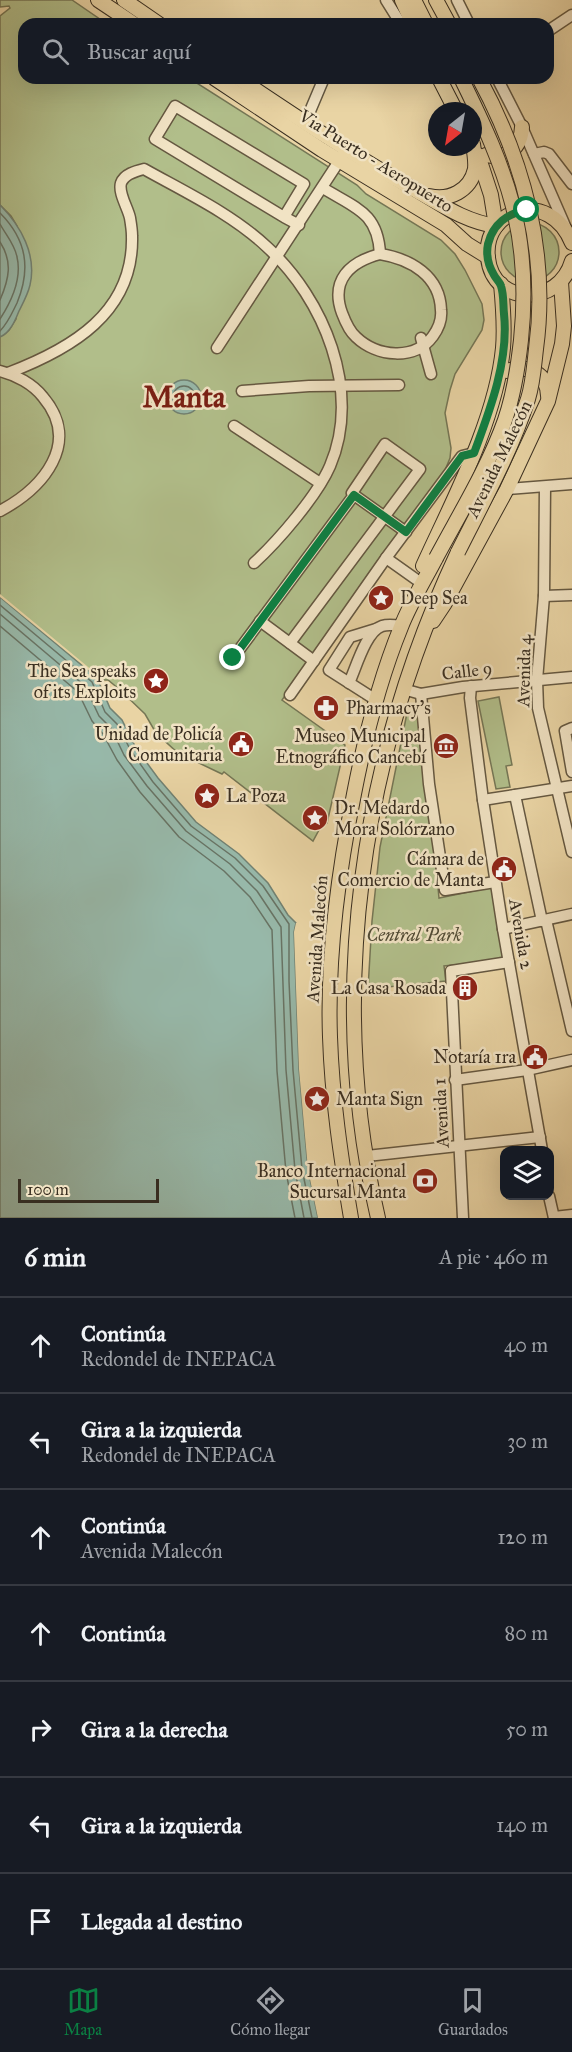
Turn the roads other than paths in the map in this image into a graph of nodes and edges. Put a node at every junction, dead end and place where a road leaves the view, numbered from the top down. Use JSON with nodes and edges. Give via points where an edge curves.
{"nodes":[{"id":1,"x":98,"y":0,"type":"edge"},
{"id":2,"x":124,"y":0,"type":"edge"},
{"id":3,"x":386,"y":0,"type":"edge"},
{"id":4,"x":402,"y":0,"type":"edge"},
{"id":5,"x":414,"y":0,"type":"edge"},
{"id":6,"x":424,"y":0,"type":"edge"},
{"id":7,"x":436,"y":0,"type":"edge"},
{"id":8,"x":446,"y":0,"type":"edge"},
{"id":9,"x":457,"y":0,"type":"edge"},
{"id":10,"x":572,"y":15,"type":"edge"},
{"id":11,"x":125,"y":18,"type":"edge"},
{"id":12,"x":150,"y":18,"type":"edge"},
{"id":13,"x":397,"y":18,"type":"edge"},
{"id":14,"x":410,"y":18,"type":"edge"},
{"id":15,"x":423,"y":18,"type":"edge"},
{"id":16,"x":432,"y":18,"type":"edge"},
{"id":17,"x":446,"y":18,"type":"edge"},
{"id":18,"x":455,"y":18,"type":"edge"},
{"id":19,"x":466,"y":18,"type":"edge"},
{"id":20,"x":554,"y":27,"type":"edge"},
{"id":21,"x":224,"y":84,"type":"edge"},
{"id":22,"x":247,"y":84,"type":"edge"},
{"id":23,"x":321,"y":84,"type":"edge"},
{"id":24,"x":441,"y":84,"type":"edge"},
{"id":25,"x":464,"y":84,"type":"edge"},
{"id":26,"x":482,"y":84,"type":"edge"},
{"id":27,"x":500,"y":84,"type":"edge"},
{"id":28,"x":451,"y":102,"type":"edge"},
{"id":29,"x":305,"y":123,"type":"junction"},
{"id":30,"x":522,"y":128,"type":"junction"},
{"id":31,"x":482,"y":153,"type":"edge"},
{"id":32,"x":534,"y":154,"type":"junction"},
{"id":33,"x":343,"y":156,"type":"junction"},
{"id":34,"x":473,"y":156,"type":"edge"},
{"id":35,"x":478,"y":156,"type":"edge"},
{"id":36,"x":572,"y":184,"type":"edge"},
{"id":37,"x":323,"y":188,"type":"junction"},
{"id":38,"x":421,"y":194,"type":"junction"},
{"id":39,"x":284,"y":217,"type":"junction"},
{"id":40,"x":299,"y":225,"type":"junction"},
{"id":41,"x":496,"y":226,"type":"junction"},
{"id":42,"x":570,"y":235,"type":"edge"},
{"id":43,"x":380,"y":254,"type":"junction"},
{"id":44,"x":278,"y":257,"type":"junction"},
{"id":45,"x":488,"y":257,"type":"junction"},
{"id":46,"x":572,"y":261,"type":"edge"},
{"id":47,"x":567,"y":281,"type":"edge"},
{"id":48,"x":501,"y":284,"type":"junction"},
{"id":49,"x":572,"y":301,"type":"edge"},
{"id":50,"x":564,"y":326,"type":"junction"},
{"id":51,"x":422,"y":342,"type":"junction"},
{"id":52,"x":217,"y":348,"type":"dead end"},
{"id":53,"x":4,"y":372,"type":"edge"},
{"id":54,"x":431,"y":374,"type":"dead end"},
{"id":55,"x":339,"y":385,"type":"junction"},
{"id":56,"x":399,"y":385,"type":"dead end"},
{"id":57,"x":495,"y":385,"type":"junction"},
{"id":58,"x":242,"y":391,"type":"dead end"},
{"id":59,"x":548,"y":401,"type":"junction"},
{"id":60,"x":234,"y":426,"type":"dead end"},
{"id":61,"x":474,"y":453,"type":"junction"},
{"id":62,"x":320,"y":483,"type":"junction"},
{"id":63,"x":572,"y":484,"type":"edge"},
{"id":64,"x":545,"y":487,"type":"junction"},
{"id":65,"x":507,"y":489,"type":"junction"},
{"id":66,"x":354,"y":495,"type":"junction"},
{"id":67,"x":0,"y":511,"type":"edge"},
{"id":68,"x":385,"y":516,"type":"junction"},
{"id":69,"x":406,"y":532,"type":"junction"},
{"id":70,"x":386,"y":558,"type":"junction"},
{"id":71,"x":254,"y":563,"type":"dead end"},
{"id":72,"x":417,"y":580,"type":"junction"},
{"id":73,"x":572,"y":595,"type":"edge"},
{"id":74,"x":544,"y":596,"type":"junction"},
{"id":75,"x":414,"y":599,"type":"junction"},
{"id":76,"x":260,"y":621,"type":"junction"},
{"id":77,"x":401,"y":626,"type":"junction"},
{"id":78,"x":376,"y":629,"type":"junction"},
{"id":79,"x":422,"y":638,"type":"junction"},
{"id":80,"x":290,"y":643,"type":"junction"},
{"id":81,"x":233,"y":658,"type":"dead end"},
{"id":82,"x":314,"y":661,"type":"junction"},
{"id":83,"x":572,"y":677,"type":"edge"},
{"id":84,"x":537,"y":680,"type":"junction"},
{"id":85,"x":350,"y":683,"type":"junction"},
{"id":86,"x":471,"y":686,"type":"junction"},
{"id":87,"x":403,"y":689,"type":"junction"},
{"id":88,"x":421,"y":694,"type":"junction"},
{"id":89,"x":290,"y":695,"type":"dead end"},
{"id":90,"x":376,"y":700,"type":"junction"},
{"id":91,"x":572,"y":728,"type":"edge"},
{"id":92,"x":572,"y":769,"type":"edge"},
{"id":93,"x":572,"y":786,"type":"edge"},
{"id":94,"x":556,"y":789,"type":"junction"},
{"id":95,"x":515,"y":795,"type":"junction"},
{"id":96,"x":483,"y":800,"type":"junction"},
{"id":97,"x":572,"y":852,"type":"edge"},
{"id":98,"x":495,"y":882,"type":"junction"},
{"id":99,"x":572,"y":914,"type":"edge"},
{"id":100,"x":544,"y":920,"type":"junction"},
{"id":101,"x":503,"y":929,"type":"junction"},
{"id":102,"x":509,"y":962,"type":"junction"},
{"id":103,"x":570,"y":1012,"type":"edge"},
{"id":104,"x":572,"y":1031,"type":"edge"},
{"id":105,"x":572,"y":1060,"type":"edge"},
{"id":106,"x":527,"y":1070,"type":"junction"},
{"id":107,"x":455,"y":1080,"type":"junction"},
{"id":108,"x":540,"y":1137,"type":"junction"},
{"id":109,"x":459,"y":1146,"type":"junction"},
{"id":110,"x":541,"y":1146,"type":"edge"},
{"id":111,"x":367,"y":1156,"type":"junction"},
{"id":112,"x":550,"y":1200,"type":"edge"},
{"id":113,"x":572,"y":1215,"type":"edge"},
{"id":114,"x":351,"y":1218,"type":"edge"},
{"id":115,"x":378,"y":1218,"type":"edge"},
{"id":116,"x":463,"y":1218,"type":"edge"},
{"id":117,"x":554,"y":1218,"type":"edge"}],
"edges":[{"from":1,"to":11,"type":"main road"},
{"from":2,"to":12,"type":"main road"},
{"from":3,"to":13,"type":"street"},
{"from":4,"to":14,"type":"main road"},
{"from":5,"to":15,"type":"main road"},
{"from":6,"to":16,"type":"main road"},
{"from":7,"to":17,"type":"main road"},
{"from":8,"to":18,"type":"main road"},
{"from":9,"to":19,"type":"street"},
{"from":10,"to":20,"type":"street"},
{"from":21,"to":33,"type":"main road","name":"Via Puerto - Aeropuerto"},
{"from":22,"to":29,"type":"main road","name":"Via Puerto - Aeropuerto"},
{"from":23,"to":29,"type":"street"},
{"from":24,"to":28,"type":"main road"},
{"from":25,"to":75,"type":"main road","name":"Avenida Malecón","bridge":true,"via":[[501,164],[513,201],[522,252],[524,307],[518,365],[505,421],[485,468]]},
{"from":26,"to":79,"type":"main road","name":"Avenida Malecón","bridge":true,"via":[[506,134],[525,189],[537,251],[539,330],[529,396],[519,424],[435,602]]},
{"from":27,"to":30,"type":"street"},
{"from":29,"to":33,"type":"main road","name":"Via Puerto - Aeropuerto"},
{"from":30,"to":31,"type":"main road","via":[[513,151],[505,155]]},
{"from":30,"to":32,"type":"street"},
{"from":32,"to":36,"type":"street","via":[[549,154]]},
{"from":32,"to":42,"type":"street"},
{"from":33,"to":37,"type":"street"},
{"from":33,"to":38,"type":"main road","name":"Via Puerto - Aeropuerto"},
{"from":33,"to":45,"type":"main road","name":"Via Puerto - Aeropuerto"},
{"from":34,"to":38,"type":"main road","via":[[474,170],[463,189],[443,198]]},
{"from":35,"to":41,"type":"main road"},
{"from":37,"to":40,"type":"street"},
{"from":37,"to":43,"type":"street","via":[[371,219]]},
{"from":38,"to":41,"type":"main road","name":"Via Puerto - Aeropuerto","via":[[467,218]]},
{"from":39,"to":39,"type":"street","via":[[155,139],[175,106],[304,184]]},
{"from":39,"to":40,"type":"street"},
{"from":40,"to":44,"type":"street"},
{"from":41,"to":42,"type":"main road","via":[[510,214],[536,210],[553,216]]},
{"from":41,"to":45,"type":"main road"},
{"from":43,"to":51,"type":"street","via":[[405,260],[420,269],[439,291],[441,316],[437,330]]},
{"from":43,"to":51,"type":"street","via":[[358,262],[341,280],[339,302],[347,325],[355,336],[381,351],[404,353]]},
{"from":44,"to":52,"type":"street"},
{"from":44,"to":53,"type":"street","via":[[244,228],[144,168],[132,173],[121,184],[130,218],[130,262],[112,303],[100,319],[65,348]]},
{"from":44,"to":55,"type":"street","via":[[320,317]]},
{"from":45,"to":48,"type":"main road","name":"Avenida Malecón"},
{"from":46,"to":47,"type":"main road"},
{"from":47,"to":48,"type":"main road","via":[[543,294],[531,295]]},
{"from":47,"to":50,"type":"main road","name":"Avenida Malecón"},
{"from":48,"to":57,"type":"main road","name":"Avenida Malecón","via":[[504,339]]},
{"from":49,"to":50,"type":"main road"},
{"from":50,"to":59,"type":"main road","name":"Avenida Malecón"},
{"from":51,"to":54,"type":"street"},
{"from":53,"to":67,"type":"street","via":[[28,384],[49,403],[60,436],[48,471],[29,493]]},
{"from":55,"to":56,"type":"street"},
{"from":55,"to":58,"type":"street"},
{"from":55,"to":62,"type":"street","via":[[340,428]]},
{"from":57,"to":59,"type":"main road","via":[[507,371],[534,370],[546,383]]},
{"from":57,"to":61,"type":"main road","name":"Avenida Malecón"},
{"from":59,"to":65,"type":"main road","name":"Avenida Malecón"},
{"from":60,"to":62,"type":"street"},
{"from":61,"to":69,"type":"street","via":[[462,456]]},
{"from":61,"to":72,"type":"main road","name":"Avenida Malecón"},
{"from":62,"to":71,"type":"street","via":[[274,545]]},
{"from":63,"to":64,"type":"street"},
{"from":64,"to":65,"type":"street"},
{"from":64,"to":74,"type":"street","name":"Avenida 4"},
{"from":65,"to":79,"type":"main road","name":"Avenida Malecón"},
{"from":66,"to":68,"type":"street"},
{"from":66,"to":68,"type":"street","via":[[385,444],[420,469]]},
{"from":66,"to":76,"type":"street"},
{"from":68,"to":69,"type":"street"},
{"from":68,"to":80,"type":"street"},
{"from":69,"to":70,"type":"street"},
{"from":70,"to":72,"type":"street"},
{"from":70,"to":82,"type":"street"},
{"from":72,"to":75,"type":"main road","name":"Avenida Malecón"},
{"from":73,"to":74,"type":"street"},
{"from":74,"to":84,"type":"street","name":"Avenida 4"},
{"from":75,"to":77,"type":"main road","name":"Avenida Malecón"},
{"from":76,"to":80,"type":"street"},
{"from":76,"to":81,"type":"street"},
{"from":77,"to":78,"type":"street","via":[[384,625]]},
{"from":77,"to":90,"type":"main road","name":"Avenida Malecón"},
{"from":78,"to":85,"type":"street"},
{"from":78,"to":85,"type":"street","via":[[350,637],[329,670]]},
{"from":79,"to":87,"type":"main road","name":"Avenida Malecón"},
{"from":80,"to":82,"type":"street"},
{"from":82,"to":89,"type":"street"},
{"from":83,"to":84,"type":"street","name":"Calle 9"},
{"from":84,"to":86,"type":"street","name":"Calle 9"},
{"from":84,"to":94,"type":"street","name":"Avenida 4","via":[[538,708]]},
{"from":85,"to":90,"type":"street"},
{"from":86,"to":88,"type":"street","name":"Calle 9"},
{"from":86,"to":96,"type":"street","name":"Avenida 2"},
{"from":87,"to":88,"type":"street","name":"Calle 9"},
{"from":87,"to":111,"type":"main road","name":"Avenida Malecón","via":[[371,819],[356,934],[353,1044]]},
{"from":88,"to":98,"type":"street","via":[[445,890]]},
{"from":90,"to":114,"type":"main road","name":"Avenida Malecón","via":[[344,843],[332,946],[332,1073]]},
{"from":91,"to":92,"type":"street","via":[[565,731]]},
{"from":93,"to":94,"type":"street"},
{"from":94,"to":95,"type":"street"},
{"from":94,"to":97,"type":"street","name":"Avenida 4"},
{"from":95,"to":96,"type":"street"},
{"from":95,"to":100,"type":"street"},
{"from":96,"to":98,"type":"street","name":"Avenida 2"},
{"from":98,"to":101,"type":"street","name":"Avenida 2"},
{"from":99,"to":100,"type":"street"},
{"from":100,"to":101,"type":"street"},
{"from":100,"to":103,"type":"street"},
{"from":101,"to":102,"type":"street","name":"Avenida 2"},
{"from":102,"to":106,"type":"street","name":"Avenida 2"},
{"from":102,"to":107,"type":"street","name":"Avenida 1","via":[[451,971]]},
{"from":103,"to":104,"type":"street"},
{"from":105,"to":106,"type":"street"},
{"from":106,"to":107,"type":"street"},
{"from":106,"to":108,"type":"street","name":"Avenida 2"},
{"from":107,"to":109,"type":"street","name":"Avenida 1"},
{"from":108,"to":109,"type":"street"},
{"from":108,"to":110,"type":"street","name":"Avenida 2"},
{"from":109,"to":111,"type":"street"},
{"from":109,"to":116,"type":"street","name":"Avenida 1"},
{"from":111,"to":115,"type":"main road","name":"Avenida Malecón"},
{"from":112,"to":117,"type":"street"},
{"from":113,"to":117,"type":"street"}]}
